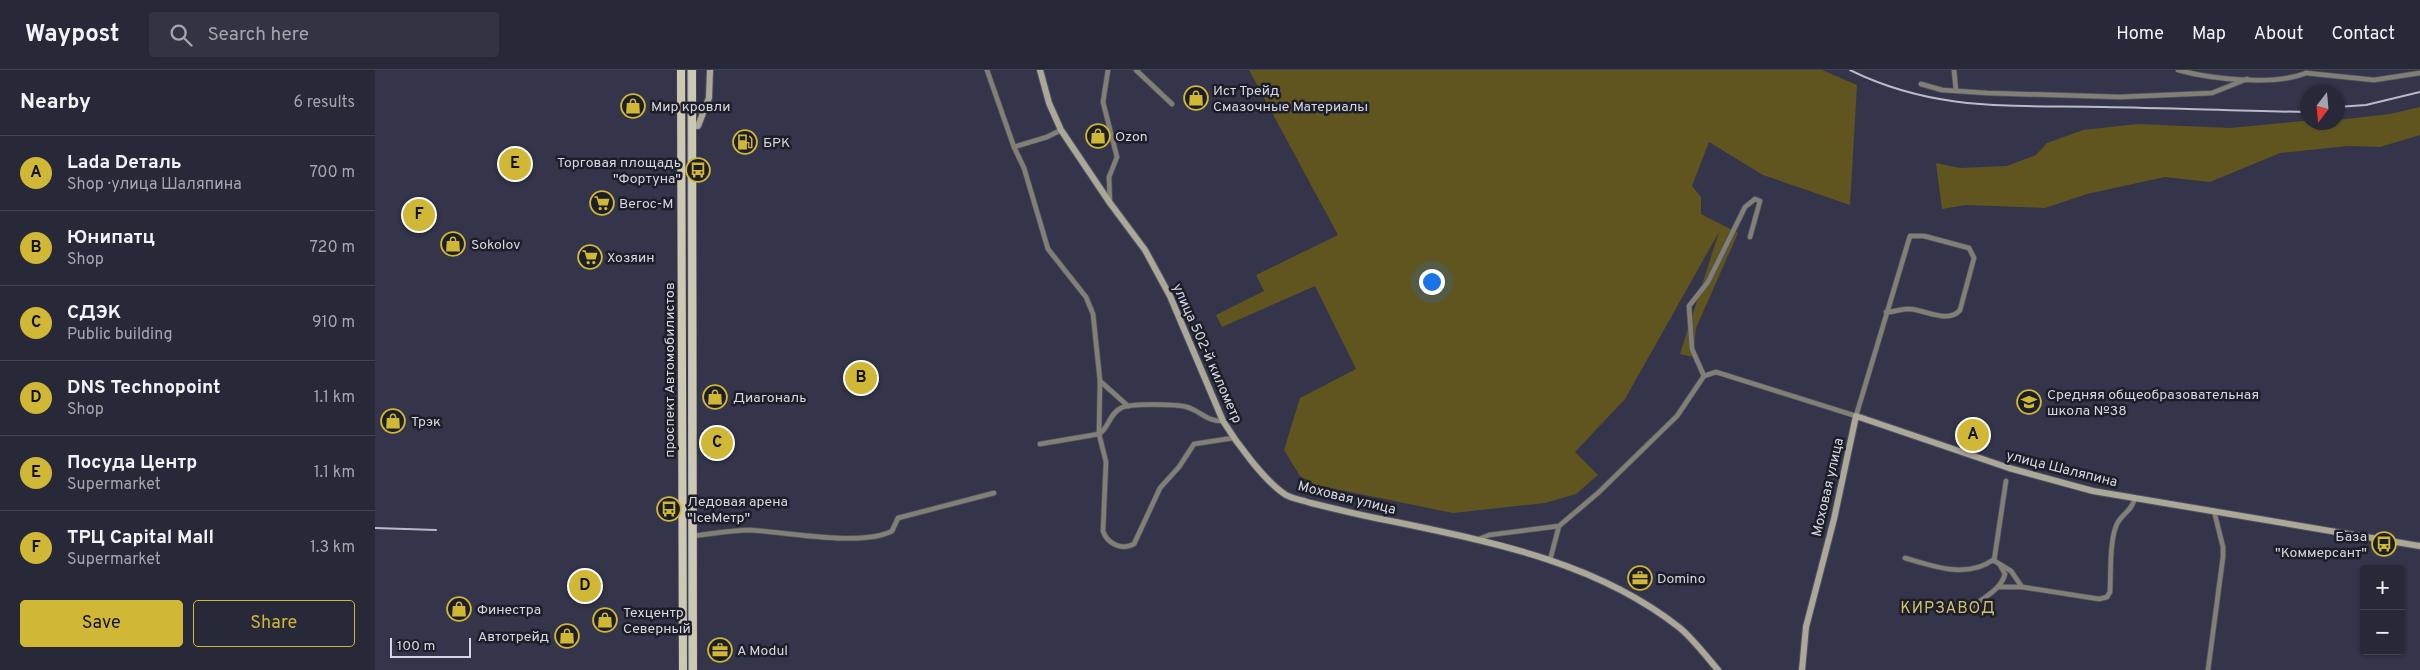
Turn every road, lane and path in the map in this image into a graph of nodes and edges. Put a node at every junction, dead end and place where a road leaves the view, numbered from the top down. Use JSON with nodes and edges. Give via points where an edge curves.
{"nodes":[{"id":1,"x":681,"y":70,"type":"edge"},
{"id":2,"x":692,"y":70,"type":"edge"},
{"id":3,"x":710,"y":70,"type":"edge"},
{"id":4,"x":987,"y":70,"type":"edge"},
{"id":5,"x":1040,"y":70,"type":"edge"},
{"id":6,"x":1108,"y":70,"type":"edge"},
{"id":7,"x":1135,"y":70,"type":"edge"},
{"id":8,"x":1954,"y":70,"type":"edge"},
{"id":9,"x":2178,"y":70,"type":"edge"},
{"id":10,"x":2305,"y":72,"type":"edge"},
{"id":11,"x":2420,"y":73,"type":"edge"},
{"id":12,"x":2247,"y":79,"type":"junction"},
{"id":13,"x":1921,"y":84,"type":"dead end"},
{"id":14,"x":1956,"y":90,"type":"junction"},
{"id":15,"x":1173,"y":104,"type":"dead end"},
{"id":16,"x":692,"y":126,"type":"junction"},
{"id":17,"x":1061,"y":130,"type":"junction"},
{"id":18,"x":1014,"y":147,"type":"junction"},
{"id":19,"x":1110,"y":203,"type":"junction"},
{"id":20,"x":1750,"y":238,"type":"dead end"},
{"id":21,"x":1886,"y":312,"type":"junction"},
{"id":22,"x":1706,"y":374,"type":"junction"},
{"id":23,"x":1100,"y":381,"type":"junction"},
{"id":24,"x":1128,"y":406,"type":"junction"},
{"id":25,"x":1856,"y":416,"type":"junction"},
{"id":26,"x":1223,"y":421,"type":"junction"},
{"id":27,"x":1099,"y":434,"type":"junction"},
{"id":28,"x":1233,"y":438,"type":"junction"},
{"id":29,"x":1039,"y":444,"type":"dead end"},
{"id":30,"x":2007,"y":482,"type":"dead end"},
{"id":31,"x":994,"y":493,"type":"dead end"},
{"id":32,"x":2135,"y":498,"type":"junction"},
{"id":33,"x":2214,"y":510,"type":"junction"},
{"id":34,"x":1559,"y":526,"type":"junction"},
{"id":35,"x":693,"y":536,"type":"junction"},
{"id":36,"x":1479,"y":539,"type":"junction"},
{"id":37,"x":2420,"y":546,"type":"edge"},
{"id":38,"x":1905,"y":558,"type":"dead end"},
{"id":39,"x":1550,"y":560,"type":"junction"},
{"id":40,"x":1993,"y":560,"type":"junction"},
{"id":41,"x":1999,"y":587,"type":"junction"},
{"id":42,"x":2022,"y":588,"type":"junction"},
{"id":43,"x":1973,"y":606,"type":"dead end"},
{"id":44,"x":683,"y":670,"type":"edge"},
{"id":45,"x":693,"y":670,"type":"edge"},
{"id":46,"x":1718,"y":670,"type":"edge"},
{"id":47,"x":1802,"y":670,"type":"edge"},
{"id":48,"x":2208,"y":670,"type":"edge"}],
"edges":[{"from":1,"to":44,"type":"main road","name":"проспект Автомобилистов"},
{"from":2,"to":16,"type":"main road","name":"проспект Автомобилистов"},
{"from":3,"to":16,"type":"street","via":[[709,98],[698,126]]},
{"from":4,"to":18,"type":"street","name":"улица 502-й километр"},
{"from":5,"to":17,"type":"street","name":"улица 502-й километр"},
{"from":6,"to":19,"type":"street","via":[[1103,102],[1117,157],[1109,177]]},
{"from":7,"to":15,"type":"street"},
{"from":8,"to":14,"type":"street"},
{"from":9,"to":12,"type":"street","via":[[2211,78]]},
{"from":10,"to":11,"type":"street","via":[[2375,80]]},
{"from":10,"to":12,"type":"street","via":[[2292,79]]},
{"from":12,"to":14,"type":"street","via":[[2212,93],[2120,97],[1987,94]]},
{"from":13,"to":14,"type":"street"},
{"from":16,"to":35,"type":"main road","name":"проспект Автомобилистов"},
{"from":17,"to":18,"type":"street","via":[[1047,138]]},
{"from":17,"to":19,"type":"street","name":"улица 502-й километр"},
{"from":18,"to":23,"type":"street","name":"улица 502-й километр","via":[[1024,168],[1048,249],[1086,297],[1093,314]]},
{"from":19,"to":26,"type":"street","name":"улица 502-й километр","via":[[1145,250],[1169,296]]},
{"from":20,"to":22,"type":"street","via":[[1760,207],[1760,201],[1755,199],[1745,207],[1708,282],[1689,306],[1691,348]]},
{"from":21,"to":21,"type":"street","name":"Моховая улица","via":[[1910,309],[1950,317],[1956,314],[1960,310],[1973,261],[1966,246],[1910,236]]},
{"from":21,"to":25,"type":"street","name":"Моховая улица"},
{"from":22,"to":25,"type":"street","name":"улица Шаляпина","via":[[1716,372]]},
{"from":22,"to":34,"type":"street","via":[[1677,416]]},
{"from":23,"to":24,"type":"street"},
{"from":23,"to":27,"type":"street","name":"улица 502-й километр"},
{"from":24,"to":26,"type":"street","via":[[1181,406]]},
{"from":24,"to":27,"type":"street","via":[[1114,413]]},
{"from":25,"to":32,"type":"street","name":"улица Шаляпина","via":[[2009,468],[2093,491]]},
{"from":25,"to":47,"type":"street","name":"Моховая улица","via":[[1806,626]]},
{"from":26,"to":28,"type":"street","name":"улица 502-й километр"},
{"from":27,"to":28,"type":"street","name":"улица 502-й километр","via":[[1105,462],[1103,531],[1111,543],[1125,547],[1134,544],[1160,488],[1179,468],[1194,444]]},
{"from":27,"to":29,"type":"street"},
{"from":28,"to":36,"type":"street","name":"Моховая улица","via":[[1275,487],[1288,496],[1344,512]]},
{"from":30,"to":40,"type":"street"},
{"from":31,"to":35,"type":"street","via":[[898,518],[892,531],[878,537],[748,530]]},
{"from":32,"to":33,"type":"street","name":"улица Шаляпина"},
{"from":32,"to":42,"type":"street","via":[[2133,508],[2118,521],[2114,531],[2107,597],[2099,599]]},
{"from":33,"to":37,"type":"street","name":"улица Шаляпина"},
{"from":33,"to":48,"type":"street","via":[[2223,557]]},
{"from":34,"to":36,"type":"street"},
{"from":34,"to":39,"type":"street"},
{"from":35,"to":45,"type":"main road","name":"проспект Автомобилистов"},
{"from":36,"to":39,"type":"street","name":"Моховая улица"},
{"from":38,"to":40,"type":"street","via":[[1958,571]]},
{"from":39,"to":46,"type":"street","name":"Моховая улица","via":[[1611,585],[1649,606],[1687,635]]},
{"from":40,"to":41,"type":"street","via":[[2003,566],[2005,574]]},
{"from":40,"to":42,"type":"street","via":[[2011,572]]},
{"from":41,"to":42,"type":"street"},
{"from":41,"to":43,"type":"street"}]}
